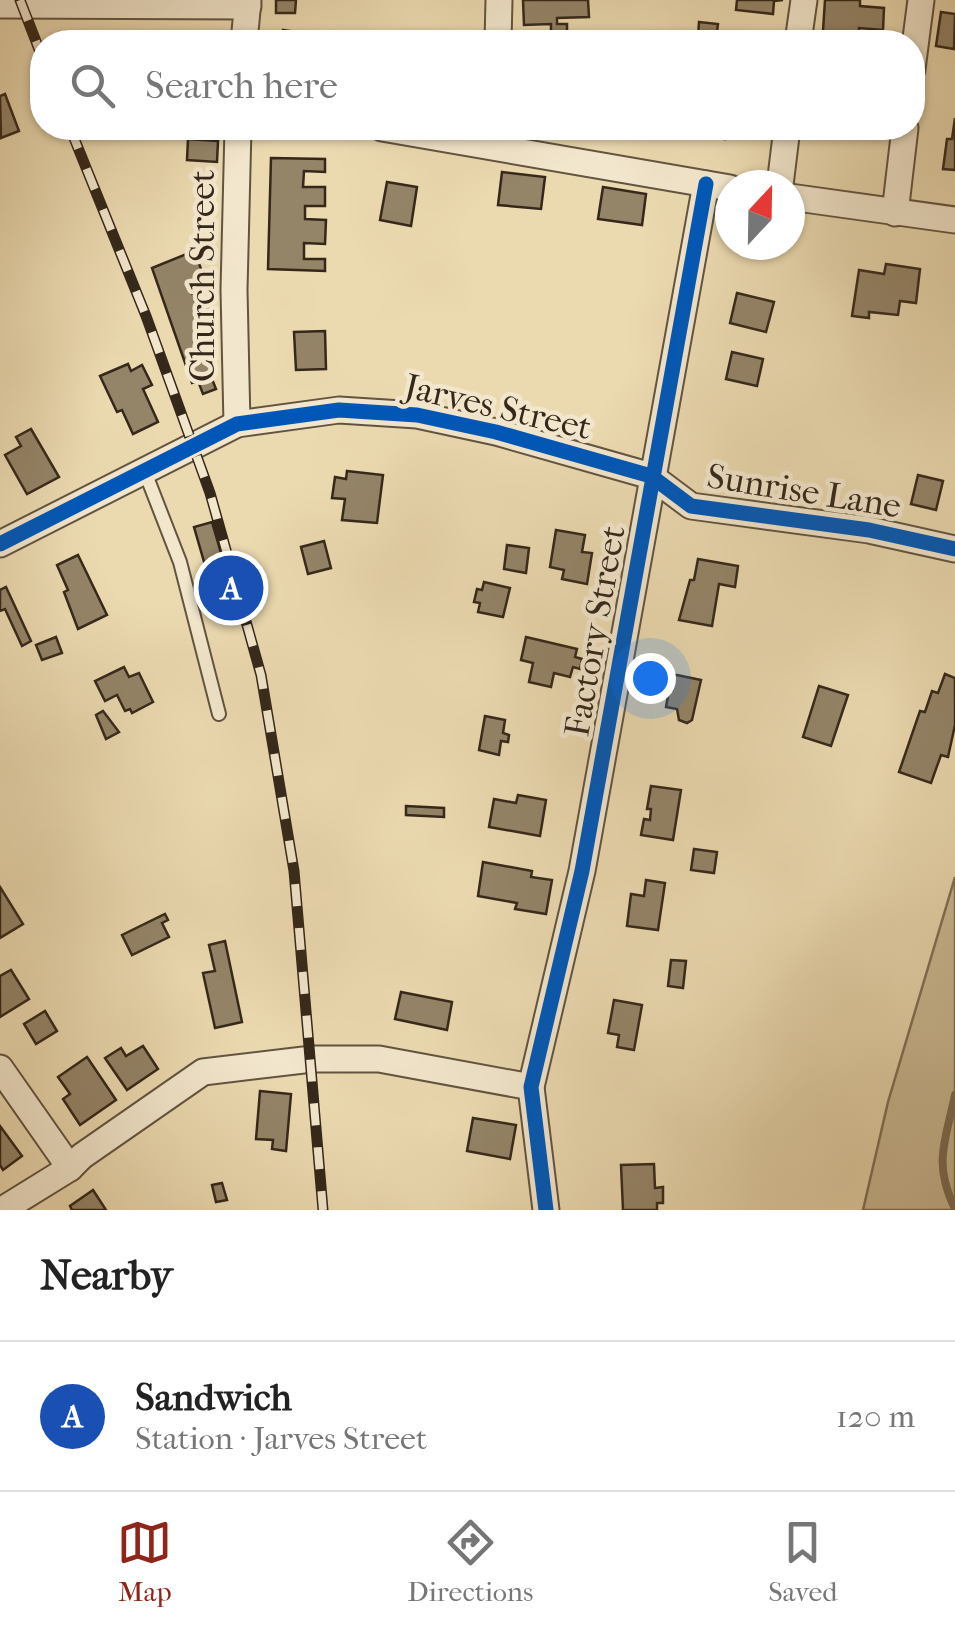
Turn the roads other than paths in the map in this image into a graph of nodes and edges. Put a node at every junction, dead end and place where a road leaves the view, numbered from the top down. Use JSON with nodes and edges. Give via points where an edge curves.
{"nodes":[{"id":1,"x":499,"y":0,"type":"edge"},
{"id":2,"x":804,"y":0,"type":"edge"},
{"id":3,"x":921,"y":0,"type":"edge"},
{"id":4,"x":42,"y":3,"type":"edge"},
{"id":5,"x":248,"y":3,"type":"edge"},
{"id":6,"x":0,"y":5,"type":"edge"},
{"id":7,"x":245,"y":30,"type":"edge"},
{"id":8,"x":498,"y":30,"type":"edge"},
{"id":9,"x":800,"y":30,"type":"edge"},
{"id":10,"x":917,"y":30,"type":"edge"},
{"id":11,"x":238,"y":140,"type":"edge"},
{"id":12,"x":505,"y":140,"type":"edge"},
{"id":13,"x":786,"y":140,"type":"edge"},
{"id":14,"x":903,"y":140,"type":"edge"},
{"id":15,"x":782,"y":170,"type":"edge"},
{"id":16,"x":715,"y":185,"type":"edge"},
{"id":17,"x":715,"y":199,"type":"edge"},
{"id":18,"x":805,"y":199,"type":"edge"},
{"id":19,"x":894,"y":213,"type":"junction"},
{"id":20,"x":955,"y":220,"type":"edge"},
{"id":21,"x":236,"y":424,"type":"junction"},
{"id":22,"x":145,"y":472,"type":"junction"},
{"id":23,"x":651,"y":476,"type":"junction"},
{"id":24,"x":0,"y":544,"type":"edge"},
{"id":25,"x":955,"y":549,"type":"edge"},
{"id":26,"x":219,"y":714,"type":"dead end"},
{"id":27,"x":0,"y":1068,"type":"edge"},
{"id":28,"x":530,"y":1086,"type":"junction"},
{"id":29,"x":70,"y":1168,"type":"junction"},
{"id":30,"x":2,"y":1210,"type":"edge"},
{"id":31,"x":546,"y":1210,"type":"edge"}],
"edges":[{"from":1,"to":8,"type":"street"},
{"from":2,"to":9,"type":"street"},
{"from":3,"to":10,"type":"street"},
{"from":4,"to":5,"type":"street"},
{"from":4,"to":6,"type":"street"},
{"from":5,"to":7,"type":"street"},
{"from":11,"to":21,"type":"street","name":"Church Street"},
{"from":12,"to":16,"type":"street"},
{"from":13,"to":15,"type":"street"},
{"from":14,"to":19,"type":"street"},
{"from":17,"to":23,"type":"street","name":"Factory Street"},
{"from":18,"to":19,"type":"street"},
{"from":19,"to":20,"type":"street"},
{"from":21,"to":22,"type":"street","name":"Jarves Street"},
{"from":21,"to":23,"type":"street","name":"Jarves Street","via":[[339,410],[418,416]]},
{"from":22,"to":24,"type":"street","name":"Jarves Street"},
{"from":22,"to":26,"type":"lane","via":[[180,562]]},
{"from":23,"to":25,"type":"street","name":"Sunrise Lane","via":[[692,506]]},
{"from":23,"to":28,"type":"street","name":"Factory Street","via":[[582,871]]},
{"from":27,"to":29,"type":"street"},
{"from":28,"to":29,"type":"street","via":[[379,1059],[203,1072]]},
{"from":28,"to":31,"type":"street"},
{"from":29,"to":30,"type":"street"}]}
